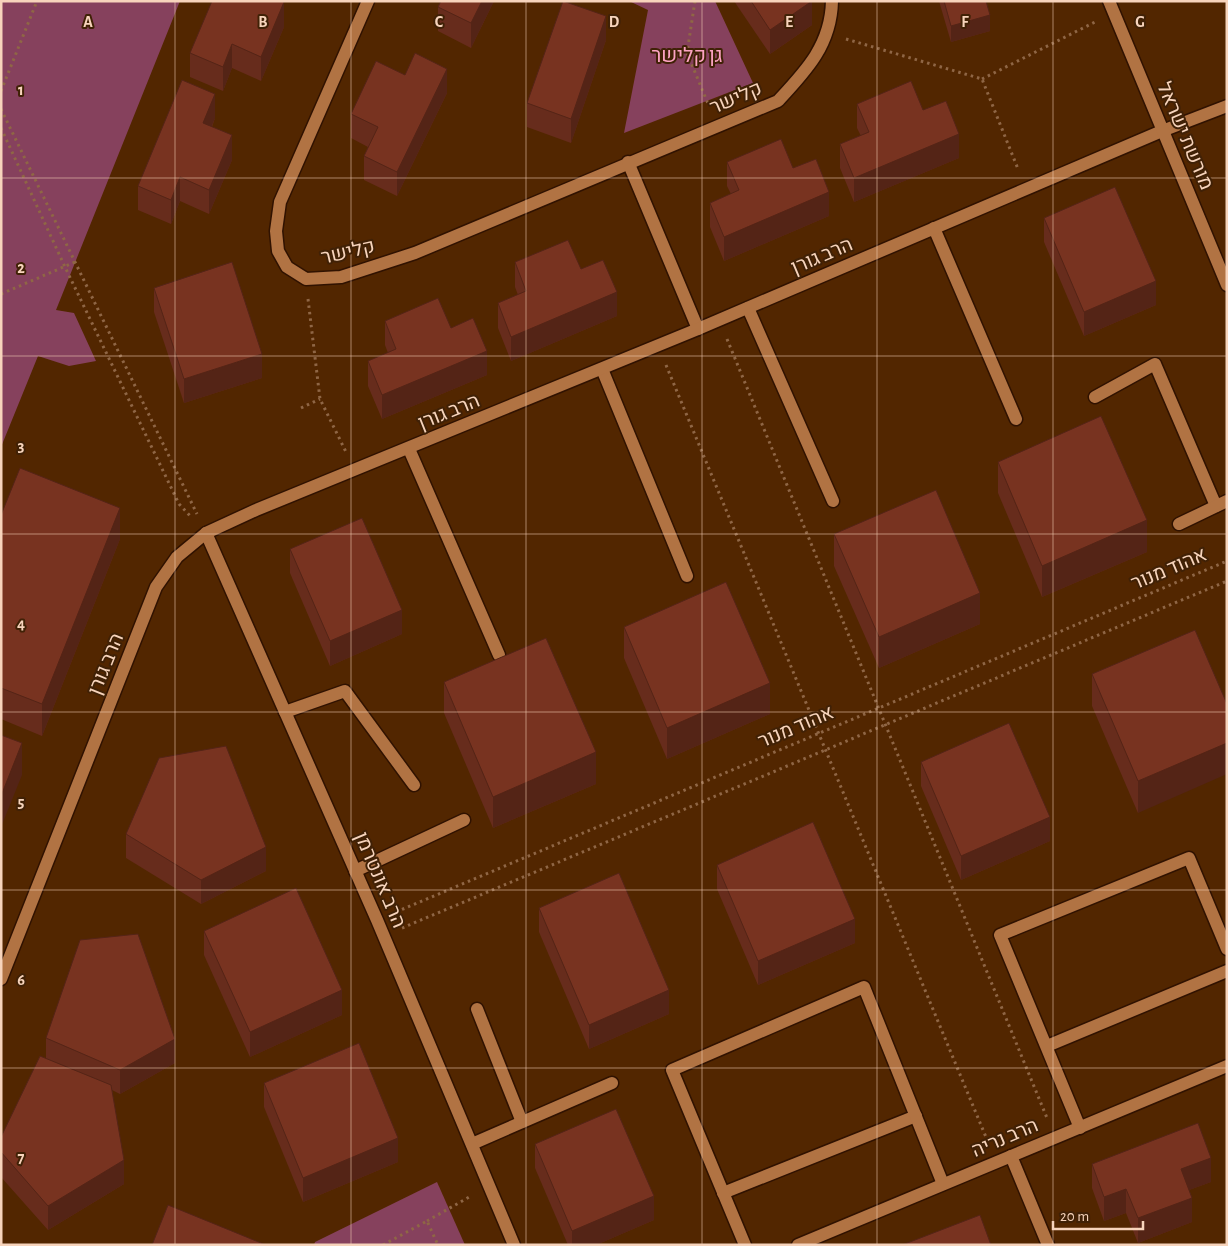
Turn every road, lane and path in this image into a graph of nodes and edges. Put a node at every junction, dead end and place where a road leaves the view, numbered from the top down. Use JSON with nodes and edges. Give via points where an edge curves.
{"nodes":[{"id":1,"x":37,"y":1,"type":"edge"},
{"id":2,"x":368,"y":1,"type":"edge"},
{"id":3,"x":695,"y":1,"type":"edge"},
{"id":4,"x":832,"y":1,"type":"edge"},
{"id":5,"x":1111,"y":7,"type":"edge"},
{"id":6,"x":826,"y":33,"type":"junction"},
{"id":7,"x":982,"y":79,"type":"junction"},
{"id":8,"x":1,"y":92,"type":"edge"},
{"id":9,"x":1227,"y":106,"type":"edge"},
{"id":10,"x":1,"y":109,"type":"edge"},
{"id":11,"x":717,"y":126,"type":"junction"},
{"id":12,"x":1,"y":128,"type":"edge"},
{"id":13,"x":1162,"y":131,"type":"junction"},
{"id":14,"x":628,"y":162,"type":"junction"},
{"id":15,"x":1026,"y":189,"type":"junction"},
{"id":16,"x":934,"y":228,"type":"junction"},
{"id":17,"x":75,"y":262,"type":"junction"},
{"id":18,"x":64,"y":267,"type":"junction"},
{"id":19,"x":306,"y":279,"type":"junction"},
{"id":20,"x":1227,"y":286,"type":"edge"},
{"id":21,"x":1,"y":294,"type":"edge"},
{"id":22,"x":748,"y":308,"type":"junction"},
{"id":23,"x":719,"y":320,"type":"junction"},
{"id":24,"x":698,"y":329,"type":"junction"},
{"id":25,"x":658,"y":346,"type":"junction"},
{"id":26,"x":602,"y":369,"type":"junction"},
{"id":27,"x":1095,"y":397,"type":"dead end"},
{"id":28,"x":320,"y":399,"type":"junction"},
{"id":29,"x":301,"y":408,"type":"dead end"},
{"id":30,"x":1016,"y":420,"type":"dead end"},
{"id":31,"x":409,"y":449,"type":"junction"},
{"id":32,"x":354,"y":470,"type":"junction"},
{"id":33,"x":833,"y":501,"type":"dead end"},
{"id":34,"x":1221,"y":503,"type":"edge"},
{"id":35,"x":1178,"y":524,"type":"dead end"},
{"id":36,"x":206,"y":533,"type":"junction"},
{"id":37,"x":1227,"y":561,"type":"edge"},
{"id":38,"x":687,"y":576,"type":"dead end"},
{"id":39,"x":1227,"y":581,"type":"edge"},
{"id":40,"x":498,"y":655,"type":"dead end"},
{"id":41,"x":878,"y":708,"type":"junction"},
{"id":42,"x":285,"y":712,"type":"junction"},
{"id":43,"x":885,"y":725,"type":"junction"},
{"id":44,"x":818,"y":734,"type":"junction"},
{"id":45,"x":826,"y":750,"type":"junction"},
{"id":46,"x":414,"y":785,"type":"dead end"},
{"id":47,"x":464,"y":820,"type":"dead end"},
{"id":48,"x":355,"y":871,"type":"junction"},
{"id":49,"x":377,"y":920,"type":"junction"},
{"id":50,"x":383,"y":936,"type":"junction"},
{"id":51,"x":1227,"y":950,"type":"edge"},
{"id":52,"x":1227,"y":971,"type":"edge"},
{"id":53,"x":1,"y":979,"type":"edge"},
{"id":54,"x":477,"y":1009,"type":"dead end"},
{"id":55,"x":1047,"y":1046,"type":"junction"},
{"id":56,"x":1227,"y":1066,"type":"edge"},
{"id":57,"x":612,"y":1083,"type":"dead end"},
{"id":58,"x":916,"y":1116,"type":"junction"},
{"id":59,"x":522,"y":1122,"type":"junction"},
{"id":60,"x":1080,"y":1128,"type":"junction"},
{"id":61,"x":1055,"y":1138,"type":"junction"},
{"id":62,"x":472,"y":1144,"type":"junction"},
{"id":63,"x":1011,"y":1156,"type":"junction"},
{"id":64,"x":996,"y":1162,"type":"junction"},
{"id":65,"x":943,"y":1184,"type":"junction"},
{"id":66,"x":489,"y":1186,"type":"junction"},
{"id":67,"x":723,"y":1193,"type":"junction"},
{"id":68,"x":427,"y":1221,"type":"junction"},
{"id":69,"x":383,"y":1245,"type":"edge"},
{"id":70,"x":438,"y":1245,"type":"edge"},
{"id":71,"x":514,"y":1245,"type":"edge"},
{"id":72,"x":744,"y":1245,"type":"edge"},
{"id":73,"x":798,"y":1245,"type":"edge"},
{"id":74,"x":1048,"y":1245,"type":"edge"}],
"edges":[{"from":1,"to":8,"type":"path"},
{"from":2,"to":19,"type":"street","name":"קלישר","via":[[280,202],[276,231],[278,251],[287,267]]},
{"from":3,"to":11,"type":"path","via":[[688,52]]},
{"from":4,"to":6,"type":"street","name":"קלישר","via":[[832,20]]},
{"from":5,"to":7,"type":"path"},
{"from":5,"to":13,"type":"street","name":"מורשת ישראל"},
{"from":6,"to":7,"type":"path"},
{"from":6,"to":11,"type":"street","name":"קלישר","via":[[811,65],[778,100]]},
{"from":7,"to":15,"type":"path"},
{"from":9,"to":13,"type":"street","name":"הרב גורן"},
{"from":10,"to":17,"type":"path"},
{"from":11,"to":14,"type":"street","name":"קלישר"},
{"from":12,"to":18,"type":"path"},
{"from":13,"to":15,"type":"street","name":"הרב גורן"},
{"from":13,"to":20,"type":"street","name":"מורשת ישראל"},
{"from":14,"to":19,"type":"street","name":"קלישר","via":[[415,253],[341,277]]},
{"from":14,"to":24,"type":"street"},
{"from":15,"to":16,"type":"street","name":"הרב גורן"},
{"from":16,"to":22,"type":"street","name":"הרב גורן"},
{"from":16,"to":30,"type":"street"},
{"from":17,"to":18,"type":"path"},
{"from":17,"to":36,"type":"path"},
{"from":18,"to":21,"type":"path"},
{"from":18,"to":36,"type":"path","via":[[179,504]]},
{"from":19,"to":28,"type":"path"},
{"from":22,"to":23,"type":"street","name":"הרב גורן"},
{"from":22,"to":33,"type":"street"},
{"from":23,"to":24,"type":"street","name":"הרב גורן"},
{"from":23,"to":41,"type":"path"},
{"from":24,"to":25,"type":"street","name":"הרב גורן"},
{"from":25,"to":26,"type":"street","name":"הרב גורן"},
{"from":25,"to":44,"type":"path"},
{"from":26,"to":31,"type":"street","name":"הרב גורן"},
{"from":26,"to":38,"type":"street"},
{"from":27,"to":34,"type":"street","via":[[1155,364]]},
{"from":28,"to":29,"type":"path"},
{"from":28,"to":32,"type":"path"},
{"from":31,"to":32,"type":"street","name":"הרב גורן"},
{"from":31,"to":40,"type":"street"},
{"from":32,"to":36,"type":"street","name":"הרב גורן"},
{"from":34,"to":35,"type":"street"},
{"from":36,"to":42,"type":"street","name":"הרב אונטרמן"},
{"from":36,"to":53,"type":"street","name":"הרב גורן","via":[[176,557],[156,588]]},
{"from":37,"to":41,"type":"path","name":"אהוד מנור"},
{"from":39,"to":43,"type":"path"},
{"from":41,"to":43,"type":"path"},
{"from":41,"to":44,"type":"path","name":"אהוד מנור"},
{"from":42,"to":46,"type":"street","via":[[345,691]]},
{"from":42,"to":48,"type":"street","name":"הרב אונטרמן"},
{"from":43,"to":45,"type":"path"},
{"from":43,"to":61,"type":"path"},
{"from":44,"to":45,"type":"path"},
{"from":44,"to":49,"type":"path","name":"אהוד מנור"},
{"from":45,"to":50,"type":"path"},
{"from":45,"to":64,"type":"path"},
{"from":47,"to":48,"type":"street"},
{"from":48,"to":49,"type":"street","name":"הרב אונטרמן"},
{"from":49,"to":50,"type":"street","name":"הרב אונטרמן"},
{"from":50,"to":62,"type":"street","name":"הרב אונטרמן"},
{"from":51,"to":55,"type":"street","via":[[1189,858],[1000,935]]},
{"from":52,"to":55,"type":"street"},
{"from":54,"to":59,"type":"street"},
{"from":55,"to":60,"type":"street"},
{"from":56,"to":60,"type":"street","name":"הרב נריה"},
{"from":57,"to":59,"type":"street"},
{"from":58,"to":65,"type":"street"},
{"from":58,"to":67,"type":"street"},
{"from":58,"to":67,"type":"street","via":[[864,987],[672,1070]]},
{"from":59,"to":62,"type":"street"},
{"from":60,"to":61,"type":"street","name":"הרב נריה"},
{"from":61,"to":63,"type":"street","name":"הרב נריה"},
{"from":62,"to":66,"type":"street","name":"הרב אונטרמן"},
{"from":63,"to":64,"type":"street","name":"הרב נריה"},
{"from":63,"to":74,"type":"street"},
{"from":64,"to":65,"type":"street","name":"הרב נריה"},
{"from":65,"to":73,"type":"street","name":"הרב נריה"},
{"from":66,"to":68,"type":"path"},
{"from":66,"to":71,"type":"street","name":"הרב אונטרמן"},
{"from":67,"to":72,"type":"street"},
{"from":68,"to":69,"type":"path"},
{"from":68,"to":70,"type":"path"}]}
